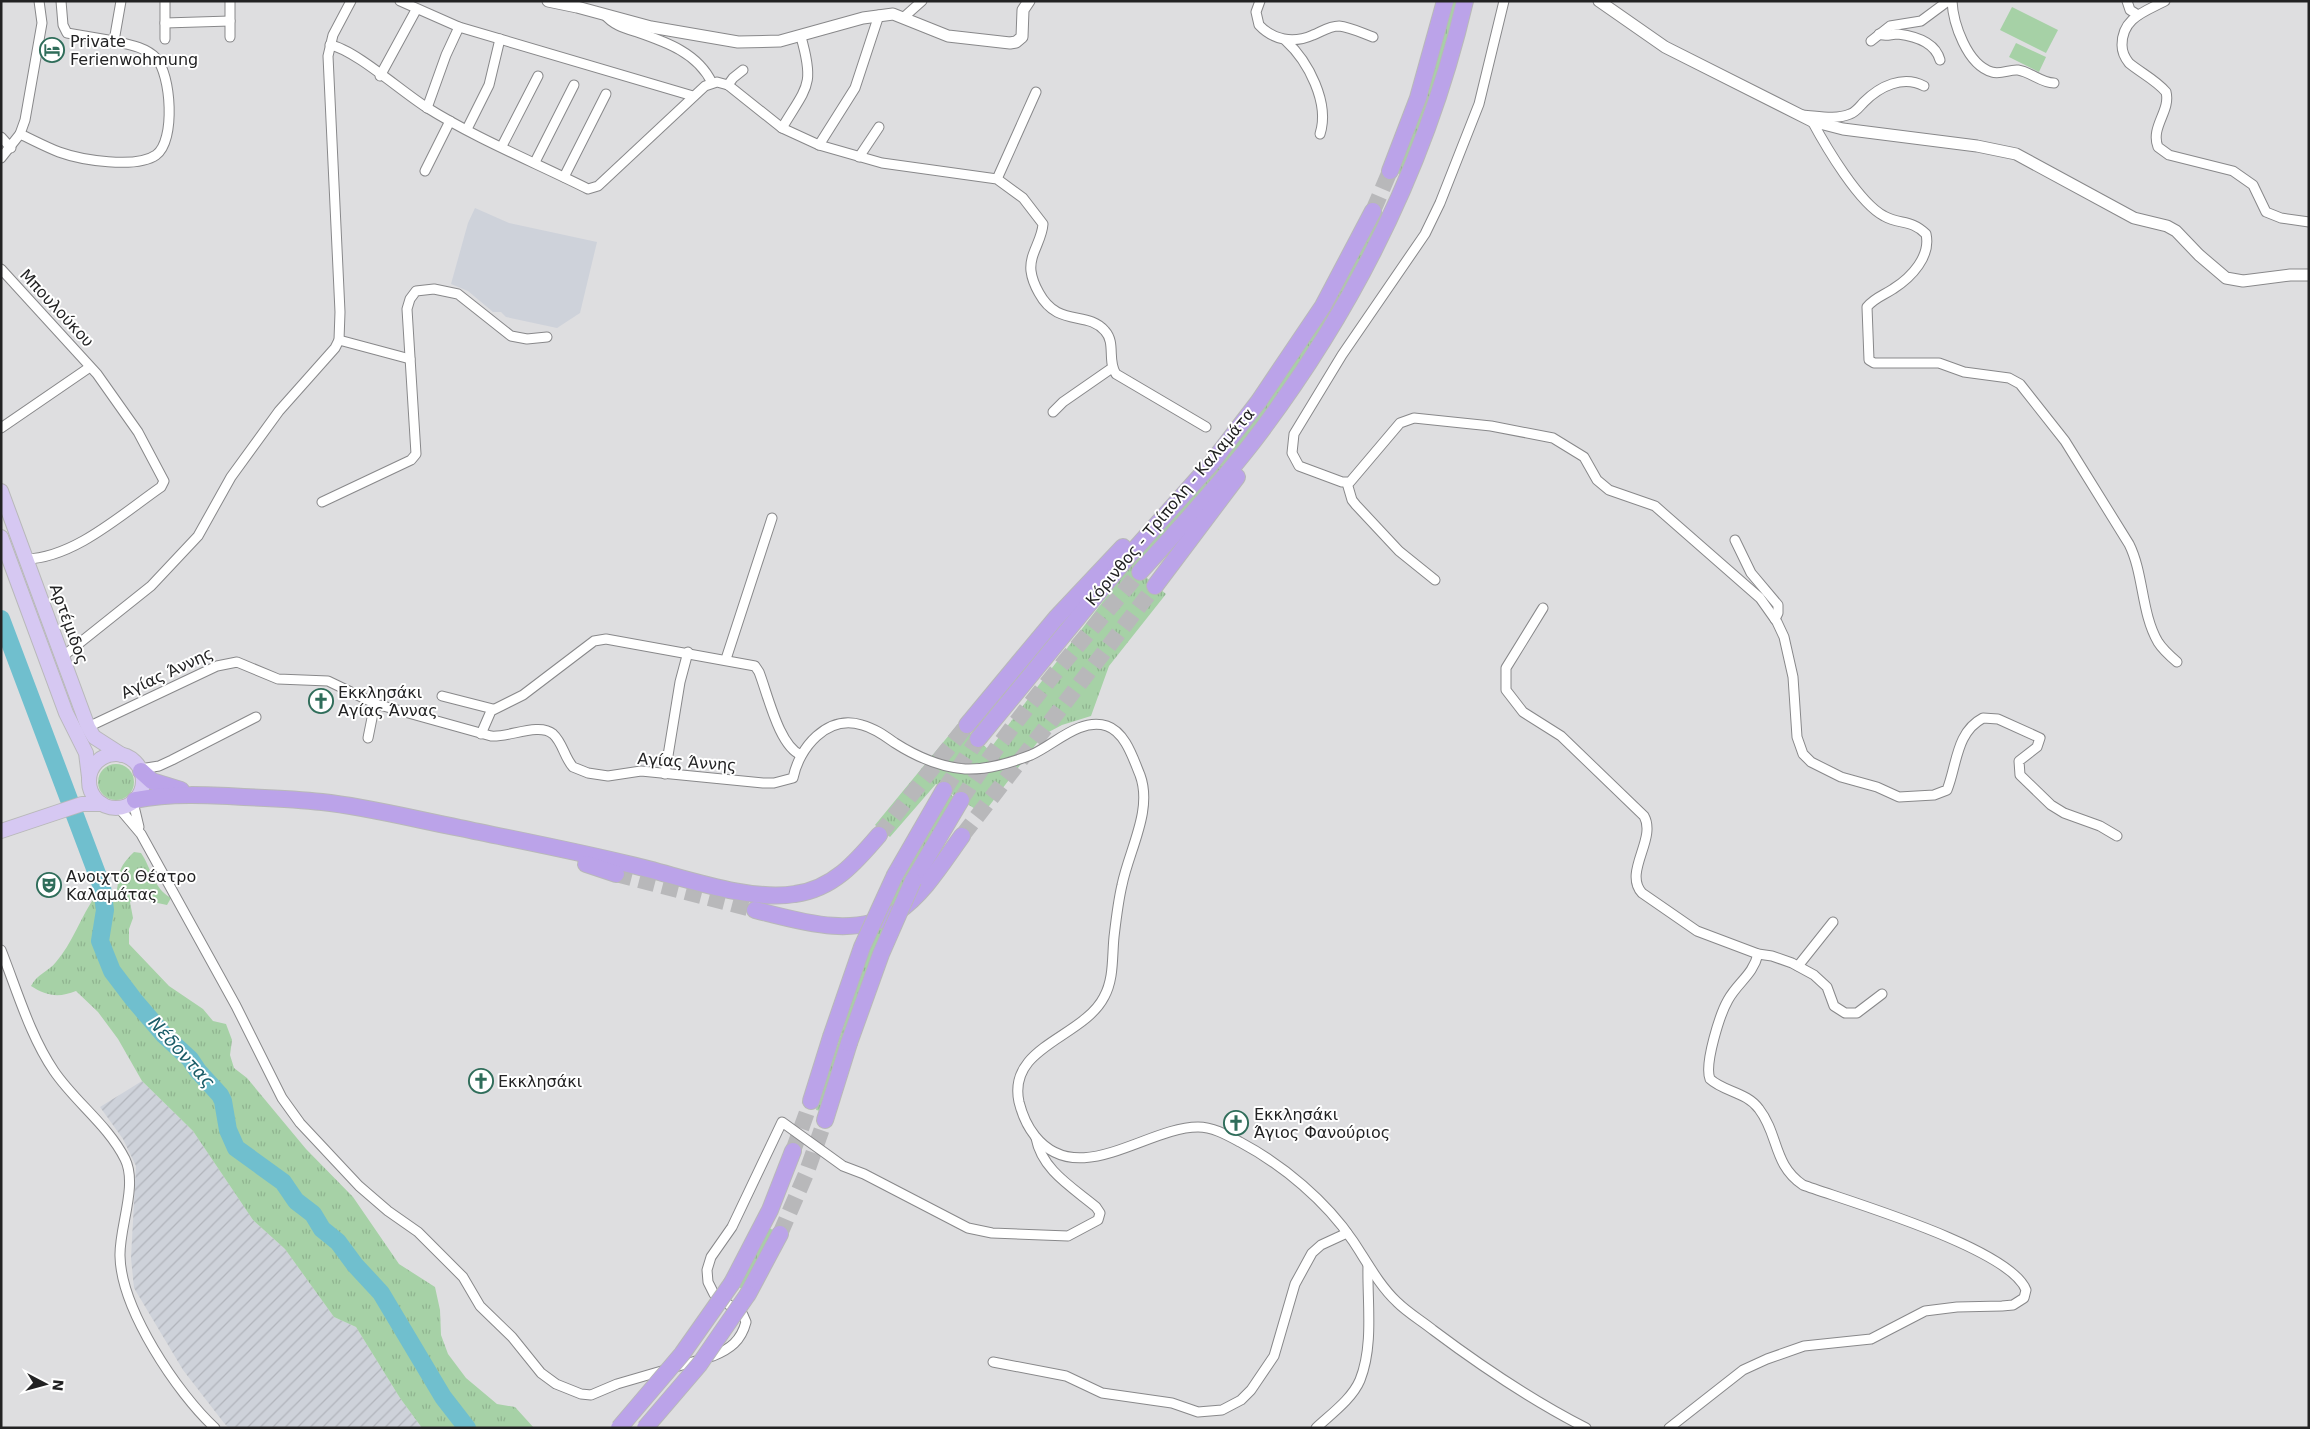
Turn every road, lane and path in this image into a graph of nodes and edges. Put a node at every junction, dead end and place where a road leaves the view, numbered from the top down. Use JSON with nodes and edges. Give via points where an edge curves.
{"nodes":[{"id":1,"x":39,"y":1,"type":"edge"},
{"id":2,"x":60,"y":1,"type":"edge"},
{"id":3,"x":121,"y":1,"type":"edge"},
{"id":4,"x":165,"y":1,"type":"edge"},
{"id":5,"x":230,"y":1,"type":"edge"},
{"id":6,"x":350,"y":1,"type":"edge"},
{"id":7,"x":400,"y":1,"type":"edge"},
{"id":8,"x":922,"y":1,"type":"edge"},
{"id":9,"x":1029,"y":1,"type":"edge"},
{"id":10,"x":1260,"y":1,"type":"edge"},
{"id":11,"x":1445,"y":1,"type":"edge"},
{"id":12,"x":1465,"y":1,"type":"edge"},
{"id":13,"x":1504,"y":1,"type":"edge"},
{"id":14,"x":1599,"y":1,"type":"edge"},
{"id":15,"x":2127,"y":1,"type":"edge"},
{"id":16,"x":2165,"y":1,"type":"edge"},
{"id":17,"x":553,"y":2,"type":"edge"},
{"id":18,"x":1951,"y":4,"type":"edge"},
{"id":19,"x":416,"y":10,"type":"junction"},
{"id":20,"x":604,"y":14,"type":"junction"},
{"id":21,"x":879,"y":15,"type":"junction"},
{"id":22,"x":2138,"y":15,"type":"junction"},
{"id":23,"x":904,"y":17,"type":"junction"},
{"id":24,"x":230,"y":21,"type":"junction"},
{"id":25,"x":165,"y":22,"type":"junction"},
{"id":26,"x":458,"y":28,"type":"junction"},
{"id":27,"x":1879,"y":34,"type":"junction"},
{"id":28,"x":801,"y":36,"type":"junction"},
{"id":29,"x":230,"y":37,"type":"dead end"},
{"id":30,"x":1373,"y":37,"type":"dead end"},
{"id":31,"x":165,"y":39,"type":"dead end"},
{"id":32,"x":500,"y":39,"type":"junction"},
{"id":33,"x":114,"y":41,"type":"junction"},
{"id":34,"x":1286,"y":41,"type":"junction"},
{"id":35,"x":1871,"y":41,"type":"dead end"},
{"id":36,"x":330,"y":45,"type":"junction"},
{"id":37,"x":1940,"y":60,"type":"dead end"},
{"id":38,"x":743,"y":70,"type":"dead end"},
{"id":39,"x":380,"y":76,"type":"junction"},
{"id":40,"x":538,"y":76,"type":"dead end"},
{"id":41,"x":712,"y":83,"type":"junction"},
{"id":42,"x":2054,"y":83,"type":"dead end"},
{"id":43,"x":574,"y":85,"type":"dead end"},
{"id":44,"x":728,"y":86,"type":"junction"},
{"id":45,"x":1924,"y":86,"type":"dead end"},
{"id":46,"x":1036,"y":92,"type":"dead end"},
{"id":47,"x":606,"y":94,"type":"dead end"},
{"id":48,"x":693,"y":96,"type":"junction"},
{"id":49,"x":427,"y":108,"type":"junction"},
{"id":50,"x":1800,"y":114,"type":"junction"},
{"id":51,"x":450,"y":121,"type":"junction"},
{"id":52,"x":1812,"y":121,"type":"junction"},
{"id":53,"x":878,"y":127,"type":"dead end"},
{"id":54,"x":782,"y":128,"type":"junction"},
{"id":55,"x":466,"y":129,"type":"junction"},
{"id":56,"x":20,"y":134,"type":"junction"},
{"id":57,"x":1320,"y":134,"type":"dead end"},
{"id":58,"x":1,"y":137,"type":"edge"},
{"id":59,"x":819,"y":145,"type":"junction"},
{"id":60,"x":502,"y":146,"type":"junction"},
{"id":61,"x":11,"y":148,"type":"junction"},
{"id":62,"x":859,"y":157,"type":"junction"},
{"id":63,"x":1,"y":158,"type":"edge"},
{"id":64,"x":535,"y":162,"type":"junction"},
{"id":65,"x":425,"y":171,"type":"dead end"},
{"id":66,"x":1390,"y":171,"type":"tunnel mouth"},
{"id":67,"x":564,"y":177,"type":"junction"},
{"id":68,"x":997,"y":179,"type":"junction"},
{"id":69,"x":1373,"y":211,"type":"tunnel mouth"},
{"id":70,"x":2309,"y":222,"type":"edge"},
{"id":71,"x":1,"y":269,"type":"edge"},
{"id":72,"x":2309,"y":276,"type":"edge"},
{"id":73,"x":547,"y":337,"type":"dead end"},
{"id":74,"x":339,"y":340,"type":"junction"},
{"id":75,"x":410,"y":360,"type":"junction"},
{"id":76,"x":90,"y":366,"type":"junction"},
{"id":77,"x":1112,"y":368,"type":"junction"},
{"id":78,"x":1299,"y":380,"type":"junction"},
{"id":79,"x":1259,"y":401,"type":"junction"},
{"id":80,"x":1054,"y":412,"type":"dead end"},
{"id":81,"x":1206,"y":427,"type":"dead end"},
{"id":82,"x":1,"y":428,"type":"edge"},
{"id":83,"x":1347,"y":483,"type":"junction"},
{"id":84,"x":1,"y":491,"type":"edge"},
{"id":85,"x":322,"y":502,"type":"dead end"},
{"id":86,"x":772,"y":518,"type":"dead end"},
{"id":87,"x":1,"y":537,"type":"edge"},
{"id":88,"x":1735,"y":540,"type":"dead end"},
{"id":89,"x":26,"y":559,"type":"junction"},
{"id":90,"x":1140,"y":572,"type":"tunnel mouth"},
{"id":91,"x":1435,"y":580,"type":"dead end"},
{"id":92,"x":1155,"y":586,"type":"tunnel mouth"},
{"id":93,"x":1543,"y":608,"type":"dead end"},
{"id":94,"x":1775,"y":619,"type":"junction"},
{"id":95,"x":688,"y":652,"type":"junction"},
{"id":96,"x":62,"y":657,"type":"junction"},
{"id":97,"x":726,"y":659,"type":"junction"},
{"id":98,"x":2177,"y":662,"type":"dead end"},
{"id":99,"x":442,"y":696,"type":"dead end"},
{"id":100,"x":375,"y":703,"type":"junction"},
{"id":101,"x":493,"y":709,"type":"junction"},
{"id":102,"x":256,"y":717,"type":"dead end"},
{"id":103,"x":967,"y":725,"type":"tunnel mouth"},
{"id":104,"x":88,"y":727,"type":"junction"},
{"id":105,"x":481,"y":734,"type":"junction"},
{"id":106,"x":368,"y":738,"type":"dead end"},
{"id":107,"x":978,"y":739,"type":"tunnel mouth"},
{"id":108,"x":122,"y":755,"type":"junction"},
{"id":109,"x":801,"y":755,"type":"junction"},
{"id":110,"x":140,"y":770,"type":"junction"},
{"id":111,"x":665,"y":774,"type":"junction"},
{"id":112,"x":85,"y":790,"type":"junction"},
{"id":113,"x":944,"y":790,"type":"tunnel mouth"},
{"id":114,"x":205,"y":795,"type":"junction"},
{"id":115,"x":960,"y":800,"type":"tunnel mouth"},
{"id":116,"x":134,"y":801,"type":"junction"},
{"id":117,"x":55,"y":808,"type":"junction"},
{"id":118,"x":119,"y":808,"type":"junction"},
{"id":119,"x":1,"y":822,"type":"edge"},
{"id":120,"x":1,"y":831,"type":"edge"},
{"id":121,"x":141,"y":834,"type":"junction"},
{"id":122,"x":493,"y":835,"type":"junction"},
{"id":123,"x":879,"y":835,"type":"tunnel mouth"},
{"id":124,"x":962,"y":836,"type":"tunnel mouth"},
{"id":125,"x":2117,"y":836,"type":"dead end"},
{"id":126,"x":616,"y":874,"type":"tunnel mouth"},
{"id":127,"x":755,"y":910,"type":"tunnel mouth"},
{"id":128,"x":1833,"y":922,"type":"dead end"},
{"id":129,"x":1,"y":950,"type":"edge"},
{"id":130,"x":1758,"y":954,"type":"junction"},
{"id":131,"x":1798,"y":966,"type":"junction"},
{"id":132,"x":1882,"y":994,"type":"dead end"},
{"id":133,"x":811,"y":1101,"type":"tunnel mouth"},
{"id":134,"x":825,"y":1120,"type":"tunnel mouth"},
{"id":135,"x":1036,"y":1138,"type":"junction"},
{"id":136,"x":793,"y":1151,"type":"tunnel mouth"},
{"id":137,"x":1347,"y":1233,"type":"junction"},
{"id":138,"x":780,"y":1234,"type":"tunnel mouth"},
{"id":139,"x":1368,"y":1265,"type":"junction"},
{"id":140,"x":993,"y":1362,"type":"dead end"},
{"id":141,"x":215,"y":1428,"type":"edge"},
{"id":142,"x":619,"y":1428,"type":"edge"},
{"id":143,"x":645,"y":1428,"type":"edge"},
{"id":144,"x":1316,"y":1428,"type":"edge"},
{"id":145,"x":1586,"y":1428,"type":"edge"},
{"id":146,"x":1669,"y":1428,"type":"edge"}],
"edges":[{"from":1,"to":56,"type":"street","via":[[42,23]]},
{"from":2,"to":33,"type":"street","via":[[67,33]]},
{"from":3,"to":33,"type":"street"},
{"from":4,"to":25,"type":"street"},
{"from":5,"to":24,"type":"street"},
{"from":6,"to":36,"type":"street"},
{"from":7,"to":19,"type":"street"},
{"from":8,"to":23,"type":"street"},
{"from":9,"to":23,"type":"street","via":[[1023,10],[1023,34],[1013,42],[965,40]]},
{"from":10,"to":34,"type":"street","via":[[1256,12],[1259,25]]},
{"from":11,"to":66,"type":"highway","via":[[1418,98]]},
{"from":12,"to":78,"type":"highway","name":"Κόρινθος - Τρίπολη - Καλαμάτα","via":[[1434,112],[1391,218],[1339,316]]},
{"from":13,"to":83,"type":"street","via":[[1478,104],[1425,234],[1342,356],[1294,434],[1292,453],[1299,466]]},
{"from":14,"to":50,"type":"street","via":[[1665,47]]},
{"from":15,"to":22,"type":"street","via":[[2130,10]]},
{"from":16,"to":22,"type":"street"},
{"from":17,"to":20,"type":"street"},
{"from":18,"to":27,"type":"street","via":[[1921,21],[1897,23]]},
{"from":18,"to":42,"type":"street","via":[[1955,26],[1964,45],[1986,69],[1992,72],[2019,70]]},
{"from":19,"to":26,"type":"street"},
{"from":19,"to":39,"type":"street"},
{"from":20,"to":28,"type":"street","via":[[657,29],[730,41],[775,42]]},
{"from":20,"to":41,"type":"street","via":[[615,25],[681,51],[702,66]]},
{"from":21,"to":23,"type":"street"},
{"from":21,"to":28,"type":"street"},
{"from":21,"to":59,"type":"street","via":[[855,88]]},
{"from":22,"to":70,"type":"street","via":[[2125,27],[2122,50],[2128,61],[2166,92],[2166,103],[2156,133],[2158,147],[2169,155],[2233,171],[2253,185],[2266,212]]},
{"from":24,"to":25,"type":"street"},
{"from":24,"to":29,"type":"street"},
{"from":25,"to":31,"type":"street"},
{"from":26,"to":32,"type":"street"},
{"from":26,"to":49,"type":"street"},
{"from":27,"to":35,"type":"street"},
{"from":27,"to":37,"type":"street","via":[[1897,34],[1924,41],[1935,49]]},
{"from":28,"to":54,"type":"street","via":[[809,65],[809,81]]},
{"from":30,"to":34,"type":"street","via":[[1339,26]]},
{"from":32,"to":48,"type":"street"},
{"from":32,"to":55,"type":"street","via":[[489,85]]},
{"from":33,"to":56,"type":"street","via":[[146,50],[162,65],[169,108],[165,144],[158,154],[147,160],[130,162],[90,159],[57,151]]},
{"from":34,"to":57,"type":"street","via":[[1303,58],[1314,83],[1322,116]]},
{"from":36,"to":39,"type":"street","via":[[346,50]]},
{"from":36,"to":74,"type":"street","via":[[328,62],[340,295]]},
{"from":38,"to":44,"type":"street"},
{"from":39,"to":49,"type":"street"},
{"from":40,"to":60,"type":"street"},
{"from":41,"to":44,"type":"street"},
{"from":41,"to":48,"type":"street"},
{"from":43,"to":64,"type":"street"},
{"from":44,"to":54,"type":"street"},
{"from":45,"to":50,"type":"street","via":[[1909,81],[1891,84],[1845,116]]},
{"from":46,"to":68,"type":"street"},
{"from":47,"to":67,"type":"street"},
{"from":48,"to":67,"type":"street","via":[[594,188],[588,189]]},
{"from":49,"to":51,"type":"street"},
{"from":50,"to":52,"type":"street"},
{"from":51,"to":55,"type":"street"},
{"from":51,"to":65,"type":"street"},
{"from":52,"to":72,"type":"street","via":[[1844,129],[2016,154],[2134,218],[2176,231],[2226,278],[2243,281]]},
{"from":52,"to":98,"type":"street","via":[[1866,201],[1884,216],[1910,222],[1926,234],[1926,255],[1917,267],[1894,289],[1871,301],[1867,307],[1870,360],[1874,363],[1939,362],[1964,372],[2009,378],[2020,384],[2065,441],[2129,544],[2136,558],[2154,632],[2163,649]]},
{"from":53,"to":62,"type":"street"},
{"from":54,"to":59,"type":"street"},
{"from":55,"to":60,"type":"street"},
{"from":56,"to":61,"type":"street"},
{"from":58,"to":61,"type":"street"},
{"from":59,"to":62,"type":"street"},
{"from":60,"to":64,"type":"street"},
{"from":61,"to":63,"type":"street"},
{"from":62,"to":68,"type":"street"},
{"from":64,"to":67,"type":"street"},
{"from":68,"to":77,"type":"street","via":[[1023,198],[1043,224],[1031,271],[1034,285],[1043,300],[1057,313],[1100,326],[1107,332]]},
{"from":69,"to":79,"type":"highway","name":"Κόρινθος - Τρίπολη - Καλαμάτα","via":[[1323,306]]},
{"from":71,"to":76,"type":"street","name":"Μπουλούκου"},
{"from":73,"to":75,"type":"street","via":[[527,339],[509,335],[461,296],[437,289],[420,289],[412,294],[408,305]]},
{"from":74,"to":75,"type":"street"},
{"from":74,"to":96,"type":"street","via":[[280,410],[231,477],[208,522],[194,541],[151,586]]},
{"from":75,"to":85,"type":"street","via":[[417,450],[414,458]]},
{"from":76,"to":82,"type":"street"},
{"from":76,"to":89,"type":"street","name":"Μπουλούκου","via":[[138,432],[163,478],[163,485],[68,549],[48,557]]},
{"from":77,"to":80,"type":"street","via":[[1063,402]]},
{"from":77,"to":81,"type":"street","via":[[1124,380]]},
{"from":78,"to":90,"type":"highway","name":"Κόρινθος - Τρίπολη - Καλαμάτα","via":[[1224,477]]},
{"from":78,"to":92,"type":"highway","via":[[1240,472]]},
{"from":79,"to":103,"type":"highway","via":[[1176,494],[1056,618]]},
{"from":79,"to":107,"type":"highway","name":"Κόρινθος - Τρίπολη - Καλαμάτα","via":[[1210,464],[1126,559]]},
{"from":83,"to":91,"type":"street","via":[[1352,500],[1361,510],[1399,551]]},
{"from":83,"to":94,"type":"street","via":[[1352,482],[1400,423],[1410,418],[1491,426],[1553,438],[1584,457],[1597,480],[1606,488],[1649,502],[1660,509],[1755,592]]},
{"from":84,"to":89,"type":"main road","name":"Αρτέμιδος"},
{"from":86,"to":97,"type":"street"},
{"from":87,"to":112,"type":"main road","name":"Αρτέμιδος","via":[[66,712],[86,753]]},
{"from":88,"to":94,"type":"street","via":[[1753,576],[1778,605]]},
{"from":89,"to":96,"type":"main road","name":"Αρτέμιδος"},
{"from":93,"to":130,"type":"street","via":[[1506,668],[1506,690],[1512,701],[1523,712],[1561,736],[1644,816],[1649,831],[1637,879],[1642,893],[1697,931]]},
{"from":94,"to":125,"type":"street","via":[[1784,637],[1794,677],[1795,726],[1799,746],[1811,762],[1840,777],[1899,797],[1934,795],[1947,790],[1959,747],[1972,726],[1983,718],[1998,719],[2040,738],[2037,747],[2019,761],[2018,768],[2025,780],[2057,810]]},
{"from":95,"to":97,"type":"street"},
{"from":95,"to":101,"type":"street","via":[[596,640],[523,695]]},
{"from":95,"to":111,"type":"street"},
{"from":96,"to":104,"type":"main road","name":"Αρτέμιδος"},
{"from":97,"to":109,"type":"street","via":[[756,667],[785,742],[793,752]]},
{"from":99,"to":101,"type":"street"},
{"from":100,"to":104,"type":"street","name":"Αγίας Άννης","via":[[328,681],[280,680],[242,663],[230,662]]},
{"from":100,"to":105,"type":"street","name":"Αγίας Άννης"},
{"from":100,"to":106,"type":"street"},
{"from":101,"to":105,"type":"street"},
{"from":102,"to":110,"type":"street","via":[[166,763]]},
{"from":104,"to":108,"type":"main road","name":"Αρτέμιδος","via":[[94,737]]},
{"from":105,"to":111,"type":"street","name":"Αγίας Άννης","via":[[502,737],[544,730],[556,738],[571,765],[582,771],[608,776],[641,771]]},
{"from":108,"to":110,"type":"main road","via":[[132,760]]},
{"from":108,"to":112,"type":"main road","via":[[113,754],[100,760],[91,770]]},
{"from":109,"to":111,"type":"street","name":"Αγίας Άννης","via":[[793,778],[774,783]]},
{"from":109,"to":135,"type":"street","name":"Αγίας Άννης","via":[[814,738],[841,724],[862,724],[929,762],[976,769],[1023,758],[1088,725],[1101,725],[1117,732],[1127,746],[1141,779],[1142,810],[1122,884],[1110,978],[1104,998],[1084,1021],[1030,1060],[1019,1078],[1020,1107]]},
{"from":110,"to":114,"type":"highway","via":[[163,786]]},
{"from":110,"to":116,"type":"main road","via":[[142,787]]},
{"from":112,"to":117,"type":"main road"},
{"from":112,"to":118,"type":"main road","via":[[102,804]]},
{"from":113,"to":133,"type":"highway","bridge":true,"via":[[895,874],[862,948]]},
{"from":114,"to":116,"type":"highway","via":[[161,796]]},
{"from":114,"to":122,"type":"highway","via":[[322,802]]},
{"from":115,"to":134,"type":"highway","bridge":true,"via":[[913,882],[880,954]]},
{"from":116,"to":118,"type":"main road"},
{"from":116,"to":121,"type":"street"},
{"from":117,"to":119,"type":"main road"},
{"from":117,"to":120,"type":"main road"},
{"from":118,"to":121,"type":"street"},
{"from":121,"to":135,"type":"street","name":"Αγίας Άννης","via":[[236,1006],[282,1098],[300,1123],[359,1186],[418,1232],[450,1264],[480,1306],[542,1373],[556,1384],[581,1394],[591,1395],[713,1356],[727,1350],[740,1338],[746,1322],[743,1315],[714,1294],[707,1270],[711,1257],[732,1227],[782,1122],[843,1166],[968,1228],[992,1233],[1068,1236],[1078,1233],[1098,1220],[1100,1213],[1050,1169]]},
{"from":122,"to":123,"type":"highway","via":[[631,864],[746,894],[771,896],[818,889],[839,877]]},
{"from":122,"to":126,"type":"highway"},
{"from":124,"to":127,"type":"highway","via":[[922,889],[898,911],[885,918],[830,926]]},
{"from":128,"to":131,"type":"street"},
{"from":129,"to":141,"type":"street","via":[[50,1064],[112,1138],[126,1161],[128,1203],[121,1232],[120,1258],[127,1296],[147,1337],[177,1384]]},
{"from":130,"to":131,"type":"street"},
{"from":130,"to":146,"type":"street","via":[[1752,972],[1724,1010],[1710,1057],[1710,1079],[1749,1099],[1760,1109],[1784,1167],[1797,1181],[1925,1227],[2017,1276],[2026,1290],[2024,1298],[2013,1305],[1925,1311],[1871,1339],[1804,1346],[1767,1359],[1743,1370]]},
{"from":131,"to":132,"type":"street","via":[[1827,987],[1831,1002],[1845,1013],[1857,1013]]},
{"from":135,"to":137,"type":"street","via":[[1051,1150],[1084,1157],[1110,1154],[1186,1128],[1211,1128],[1242,1142],[1274,1163],[1310,1193]]},
{"from":136,"to":142,"type":"highway","bridge":true,"via":[[770,1210],[732,1283],[682,1354]]},
{"from":137,"to":139,"type":"street"},
{"from":137,"to":140,"type":"street","via":[[1312,1253],[1295,1284],[1274,1356],[1251,1390],[1241,1400],[1222,1410],[1198,1412],[1172,1403],[1102,1393],[1066,1376]]},
{"from":138,"to":143,"type":"highway","bridge":true,"via":[[748,1294],[699,1364]]},
{"from":139,"to":144,"type":"street","via":[[1367,1346],[1360,1380],[1351,1394]]},
{"from":139,"to":145,"type":"street","via":[[1397,1303],[1463,1353],[1556,1413]]}]}
